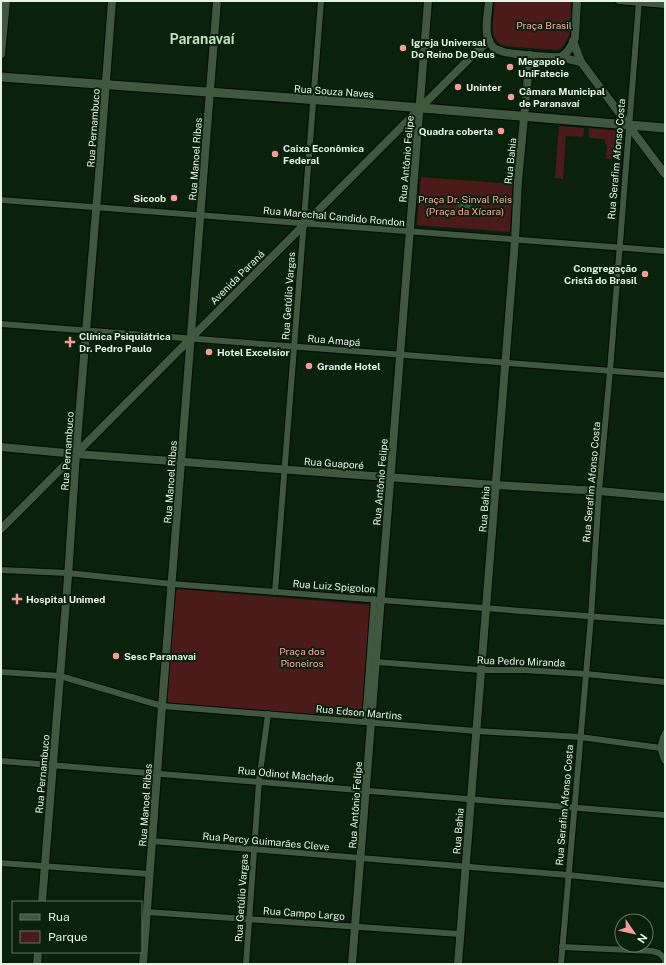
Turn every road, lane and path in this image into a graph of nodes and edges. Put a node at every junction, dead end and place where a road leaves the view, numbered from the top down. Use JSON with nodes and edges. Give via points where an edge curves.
{"nodes":[{"id":1,"x":6,"y":1,"type":"edge"},
{"id":2,"x":112,"y":1,"type":"edge"},
{"id":3,"x":217,"y":1,"type":"edge"},
{"id":4,"x":321,"y":1,"type":"edge"},
{"id":5,"x":428,"y":1,"type":"edge"},
{"id":6,"x":489,"y":1,"type":"edge"},
{"id":7,"x":577,"y":1,"type":"edge"},
{"id":8,"x":619,"y":1,"type":"edge"},
{"id":9,"x":639,"y":2,"type":"edge"},
{"id":10,"x":665,"y":5,"type":"edge"},
{"id":11,"x":489,"y":41,"type":"junction"},
{"id":12,"x":574,"y":41,"type":"junction"},
{"id":13,"x":1,"y":54,"type":"edge"},
{"id":14,"x":530,"y":55,"type":"junction"},
{"id":15,"x":559,"y":57,"type":"junction"},
{"id":16,"x":581,"y":62,"type":"junction"},
{"id":17,"x":1,"y":77,"type":"edge"},
{"id":18,"x":106,"y":84,"type":"junction"},
{"id":19,"x":210,"y":92,"type":"junction"},
{"id":20,"x":314,"y":100,"type":"junction"},
{"id":21,"x":420,"y":109,"type":"junction"},
{"id":22,"x":525,"y":117,"type":"junction"},
{"id":23,"x":630,"y":125,"type":"junction"},
{"id":24,"x":665,"y":128,"type":"edge"},
{"id":25,"x":665,"y":174,"type":"edge"},
{"id":26,"x":1,"y":200,"type":"edge"},
{"id":27,"x":96,"y":208,"type":"junction"},
{"id":28,"x":200,"y":215,"type":"junction"},
{"id":29,"x":304,"y":224,"type":"junction"},
{"id":30,"x":410,"y":232,"type":"junction"},
{"id":31,"x":515,"y":240,"type":"junction"},
{"id":32,"x":619,"y":248,"type":"junction"},
{"id":33,"x":665,"y":251,"type":"edge"},
{"id":34,"x":1,"y":324,"type":"edge"},
{"id":35,"x":86,"y":330,"type":"junction"},
{"id":36,"x":191,"y":338,"type":"junction"},
{"id":37,"x":294,"y":346,"type":"junction"},
{"id":38,"x":400,"y":355,"type":"junction"},
{"id":39,"x":505,"y":362,"type":"junction"},
{"id":40,"x":610,"y":371,"type":"junction"},
{"id":41,"x":665,"y":375,"type":"edge"},
{"id":42,"x":1,"y":447,"type":"edge"},
{"id":43,"x":76,"y":454,"type":"junction"},
{"id":44,"x":182,"y":461,"type":"junction"},
{"id":45,"x":285,"y":469,"type":"junction"},
{"id":46,"x":391,"y":477,"type":"junction"},
{"id":47,"x":495,"y":485,"type":"junction"},
{"id":48,"x":599,"y":491,"type":"junction"},
{"id":49,"x":665,"y":498,"type":"edge"},
{"id":50,"x":1,"y":529,"type":"edge"},
{"id":51,"x":1,"y":570,"type":"edge"},
{"id":52,"x":68,"y":573,"type":"junction"},
{"id":53,"x":172,"y":584,"type":"junction"},
{"id":54,"x":275,"y":592,"type":"junction"},
{"id":55,"x":378,"y":600,"type":"junction"},
{"id":56,"x":486,"y":608,"type":"junction"},
{"id":57,"x":591,"y":617,"type":"junction"},
{"id":58,"x":665,"y":622,"type":"edge"},
{"id":59,"x":376,"y":662,"type":"junction"},
{"id":60,"x":481,"y":670,"type":"junction"},
{"id":61,"x":1,"y":672,"type":"edge"},
{"id":62,"x":586,"y":674,"type":"junction"},
{"id":63,"x":60,"y":676,"type":"junction"},
{"id":64,"x":665,"y":682,"type":"edge"},
{"id":65,"x":162,"y":706,"type":"junction"},
{"id":66,"x":268,"y":714,"type":"junction"},
{"id":67,"x":368,"y":722,"type":"junction"},
{"id":68,"x":476,"y":732,"type":"junction"},
{"id":69,"x":665,"y":733,"type":"edge"},
{"id":70,"x":580,"y":737,"type":"junction"},
{"id":71,"x":660,"y":748,"type":"junction"},
{"id":72,"x":1,"y":761,"type":"edge"},
{"id":73,"x":665,"y":761,"type":"edge"},
{"id":74,"x":53,"y":765,"type":"junction"},
{"id":75,"x":157,"y":773,"type":"junction"},
{"id":76,"x":259,"y":781,"type":"junction"},
{"id":77,"x":366,"y":790,"type":"junction"},
{"id":78,"x":470,"y":800,"type":"junction"},
{"id":79,"x":575,"y":806,"type":"junction"},
{"id":80,"x":665,"y":815,"type":"edge"},
{"id":81,"x":152,"y":841,"type":"junction"},
{"id":82,"x":254,"y":850,"type":"junction"},
{"id":83,"x":361,"y":859,"type":"junction"},
{"id":84,"x":1,"y":863,"type":"edge"},
{"id":85,"x":45,"y":866,"type":"junction"},
{"id":86,"x":465,"y":867,"type":"junction"},
{"id":87,"x":150,"y":874,"type":"junction"},
{"id":88,"x":568,"y":875,"type":"junction"},
{"id":89,"x":665,"y":885,"type":"edge"},
{"id":90,"x":42,"y":901,"type":"edge"},
{"id":91,"x":147,"y":912,"type":"junction"},
{"id":92,"x":249,"y":919,"type":"junction"},
{"id":93,"x":355,"y":927,"type":"junction"},
{"id":94,"x":459,"y":934,"type":"junction"},
{"id":95,"x":562,"y":947,"type":"junction"},
{"id":96,"x":38,"y":953,"type":"edge"},
{"id":97,"x":37,"y":964,"type":"edge"},
{"id":98,"x":143,"y":964,"type":"edge"},
{"id":99,"x":246,"y":964,"type":"edge"},
{"id":100,"x":352,"y":964,"type":"edge"},
{"id":101,"x":458,"y":964,"type":"edge"},
{"id":102,"x":561,"y":964,"type":"edge"},
{"id":103,"x":665,"y":964,"type":"edge"}],
"edges":[{"from":1,"to":13,"type":"street"},
{"from":2,"to":18,"type":"street","name":"Rua Pernambuco"},
{"from":3,"to":19,"type":"street","name":"Rua Manoel Ribas"},
{"from":4,"to":20,"type":"street","name":"Rua Getúlio Vargas"},
{"from":5,"to":21,"type":"street","name":"Rua Antônio Felipe"},
{"from":6,"to":11,"type":"street"},
{"from":7,"to":12,"type":"street"},
{"from":8,"to":9,"type":"street"},
{"from":9,"to":10,"type":"street"},
{"from":9,"to":23,"type":"street","name":"Rua Serafim Afonso Costa"},
{"from":11,"to":14,"type":"street","via":[[494,48],[503,52]]},
{"from":11,"to":21,"type":"street","name":"Avenida Paraná"},
{"from":12,"to":15,"type":"street","via":[[567,52]]},
{"from":12,"to":16,"type":"street"},
{"from":14,"to":15,"type":"street"},
{"from":14,"to":22,"type":"street","name":"Rua Bahia"},
{"from":15,"to":16,"type":"street"},
{"from":16,"to":23,"type":"street"},
{"from":17,"to":18,"type":"main road","name":"Rua Souza Naves"},
{"from":18,"to":19,"type":"main road","name":"Rua Souza Naves"},
{"from":18,"to":27,"type":"street","name":"Rua Pernambuco"},
{"from":19,"to":20,"type":"main road","name":"Rua Souza Naves"},
{"from":19,"to":28,"type":"street","name":"Rua Manoel Ribas"},
{"from":20,"to":21,"type":"main road","name":"Rua Souza Naves"},
{"from":20,"to":29,"type":"street","name":"Rua Getúlio Vargas"},
{"from":21,"to":22,"type":"main road","name":"Rua Souza Naves"},
{"from":21,"to":29,"type":"street","name":"Avenida Paraná"},
{"from":21,"to":30,"type":"street","name":"Rua Antônio Felipe"},
{"from":22,"to":23,"type":"main road","name":"Rua Souza Naves"},
{"from":22,"to":31,"type":"street","name":"Rua Bahia"},
{"from":23,"to":24,"type":"main road","name":"Rua Souza Naves"},
{"from":23,"to":25,"type":"street"},
{"from":23,"to":32,"type":"street","name":"Rua Serafim Afonso Costa"},
{"from":26,"to":27,"type":"street","name":"Rua Marechal Candido Rondon"},
{"from":27,"to":28,"type":"street","name":"Rua Marechal Candido Rondon"},
{"from":27,"to":35,"type":"street","name":"Rua Pernambuco"},
{"from":28,"to":29,"type":"street","name":"Rua Marechal Candido Rondon"},
{"from":28,"to":36,"type":"street","name":"Rua Manoel Ribas"},
{"from":29,"to":30,"type":"street","name":"Rua Marechal Candido Rondon"},
{"from":29,"to":36,"type":"street","name":"Avenida Paraná"},
{"from":29,"to":37,"type":"street","name":"Rua Getúlio Vargas"},
{"from":30,"to":31,"type":"street","name":"Rua Marechal Candido Rondon"},
{"from":30,"to":38,"type":"street","name":"Rua Antônio Felipe"},
{"from":31,"to":32,"type":"street","name":"Rua Marechal Candido Rondon"},
{"from":31,"to":39,"type":"street","name":"Rua Bahia"},
{"from":32,"to":33,"type":"street","name":"Rua Marechal Candido Rondon"},
{"from":32,"to":40,"type":"street","name":"Rua Serafim Afonso Costa"},
{"from":34,"to":35,"type":"street","name":"Rua Amapá"},
{"from":35,"to":36,"type":"street","name":"Rua Amapá"},
{"from":35,"to":43,"type":"street","name":"Rua Pernambuco"},
{"from":36,"to":37,"type":"street","name":"Rua Amapá"},
{"from":36,"to":43,"type":"street","name":"Avenida Paraná"},
{"from":36,"to":44,"type":"street","name":"Rua Manoel Ribas"},
{"from":37,"to":38,"type":"street","name":"Rua Amapá"},
{"from":37,"to":45,"type":"street","name":"Rua Getúlio Vargas"},
{"from":38,"to":39,"type":"street","name":"Rua Amapá"},
{"from":38,"to":46,"type":"street","name":"Rua Antônio Felipe"},
{"from":39,"to":40,"type":"street","name":"Rua Amapá"},
{"from":39,"to":47,"type":"street","name":"Rua Bahia"},
{"from":40,"to":41,"type":"street","name":"Rua Amapá"},
{"from":40,"to":48,"type":"street","name":"Rua Serafim Afonso Costa"},
{"from":42,"to":43,"type":"street","name":"Rua Guaporé"},
{"from":43,"to":44,"type":"street","name":"Rua Guaporé"},
{"from":43,"to":50,"type":"street","name":"Avenida Paraná"},
{"from":43,"to":52,"type":"street","name":"Rua Pernambuco"},
{"from":44,"to":45,"type":"street","name":"Rua Guaporé"},
{"from":44,"to":53,"type":"street","name":"Rua Manoel Ribas"},
{"from":45,"to":46,"type":"street","name":"Rua Guaporé"},
{"from":45,"to":54,"type":"street","name":"Rua Getúlio Vargas"},
{"from":46,"to":47,"type":"street","name":"Rua Guaporé"},
{"from":46,"to":55,"type":"street","name":"Rua Antônio Felipe"},
{"from":47,"to":48,"type":"street","name":"Rua Guaporé"},
{"from":47,"to":56,"type":"street","name":"Rua Bahia"},
{"from":48,"to":49,"type":"street","name":"Rua Guaporé"},
{"from":48,"to":57,"type":"street","name":"Rua Serafim Afonso Costa"},
{"from":51,"to":52,"type":"street","name":"Rua Luiz Spigolon"},
{"from":52,"to":53,"type":"street","name":"Rua Luiz Spigolon"},
{"from":52,"to":63,"type":"street","name":"Rua Pernambuco"},
{"from":53,"to":54,"type":"street","name":"Rua Luiz Spigolon"},
{"from":53,"to":65,"type":"street","name":"Rua Manoel Ribas"},
{"from":54,"to":55,"type":"street","name":"Rua Luiz Spigolon"},
{"from":55,"to":56,"type":"street","name":"Rua Luiz Spigolon"},
{"from":55,"to":59,"type":"street","name":"Rua Antônio Felipe"},
{"from":55,"to":67,"type":"street","name":"Rua Antônio Felipe"},
{"from":56,"to":57,"type":"street","name":"Rua Luiz Spigolon"},
{"from":56,"to":60,"type":"street","name":"Rua Bahia"},
{"from":57,"to":58,"type":"street","name":"Rua Luiz Spigolon"},
{"from":57,"to":62,"type":"street","name":"Rua Serafim Afonso Costa"},
{"from":59,"to":60,"type":"street","name":"Rua Pedro Miranda"},
{"from":59,"to":67,"type":"street","name":"Rua Antônio Felipe"},
{"from":60,"to":62,"type":"street","name":"Rua Pedro Miranda"},
{"from":60,"to":68,"type":"street","name":"Rua Bahia"},
{"from":61,"to":63,"type":"street","name":"Rua Edson Martins"},
{"from":62,"to":64,"type":"street","name":"Rua Pedro Miranda"},
{"from":62,"to":70,"type":"street","name":"Rua Serafim Afonso Costa"},
{"from":63,"to":65,"type":"street","name":"Rua Edson Martins"},
{"from":63,"to":74,"type":"street","name":"Rua Pernambuco"},
{"from":65,"to":66,"type":"street","name":"Rua Edson Martins"},
{"from":65,"to":75,"type":"street","name":"Rua Manoel Ribas"},
{"from":66,"to":67,"type":"street","name":"Rua Edson Martins"},
{"from":66,"to":76,"type":"street","name":"Rua Getúlio Vargas"},
{"from":67,"to":68,"type":"street","name":"Rua Edson Martins"},
{"from":67,"to":77,"type":"street","name":"Rua Antônio Felipe"},
{"from":68,"to":70,"type":"street","name":"Rua Edson Martins"},
{"from":68,"to":78,"type":"street","name":"Rua Bahia"},
{"from":69,"to":71,"type":"street"},
{"from":70,"to":71,"type":"street","name":"Rua Edson Martins"},
{"from":70,"to":79,"type":"street","name":"Rua Serafim Afonso Costa"},
{"from":71,"to":73,"type":"street"},
{"from":72,"to":74,"type":"street","name":"Rua Odinot Machado"},
{"from":74,"to":75,"type":"street","name":"Rua Odinot Machado"},
{"from":74,"to":85,"type":"street","name":"Rua Pernambuco"},
{"from":75,"to":76,"type":"street","name":"Rua Odinot Machado"},
{"from":75,"to":81,"type":"street","name":"Rua Manoel Ribas"},
{"from":76,"to":77,"type":"street","name":"Rua Odinot Machado"},
{"from":76,"to":82,"type":"street","name":"Rua Getúlio Vargas"},
{"from":77,"to":78,"type":"street","name":"Rua Odinot Machado"},
{"from":77,"to":83,"type":"street","name":"Rua Antônio Felipe"},
{"from":78,"to":79,"type":"street","name":"Rua Odinot Machado"},
{"from":78,"to":86,"type":"street","name":"Rua Bahia"},
{"from":79,"to":80,"type":"street","name":"Rua Odinot Machado"},
{"from":79,"to":88,"type":"street","name":"Rua Serafim Afonso Costa"},
{"from":81,"to":82,"type":"street","name":"Rua Percy Guimarães Cleve"},
{"from":81,"to":87,"type":"street","name":"Rua Manoel Ribas"},
{"from":82,"to":83,"type":"street","name":"Rua Percy Guimarães Cleve"},
{"from":82,"to":92,"type":"street","name":"Rua Getúlio Vargas"},
{"from":83,"to":86,"type":"street","name":"Rua Percy Guimarães Cleve"},
{"from":83,"to":93,"type":"street","name":"Rua Antônio Felipe"},
{"from":84,"to":85,"type":"street"},
{"from":85,"to":87,"type":"street"},
{"from":85,"to":90,"type":"street","name":"Rua Pernambuco"},
{"from":86,"to":88,"type":"street","name":"Rua Percy Guimarães Cleve"},
{"from":86,"to":94,"type":"street","name":"Rua Bahia"},
{"from":87,"to":91,"type":"street","name":"Rua Manoel Ribas"},
{"from":88,"to":89,"type":"street","name":"Rua Percy Guimarães Cleve"},
{"from":88,"to":95,"type":"street","name":"Rua Serafim Afonso Costa"},
{"from":91,"to":92,"type":"street","name":"Rua Campo Largo"},
{"from":91,"to":98,"type":"street","name":"Rua Manoel Ribas"},
{"from":92,"to":93,"type":"street","name":"Rua Campo Largo"},
{"from":92,"to":99,"type":"street","name":"Rua Getúlio Vargas"},
{"from":93,"to":94,"type":"street","name":"Rua Campo Largo"},
{"from":93,"to":100,"type":"street","name":"Rua Antônio Felipe"},
{"from":94,"to":101,"type":"street","name":"Rua Bahia"},
{"from":95,"to":102,"type":"street","name":"Rua Serafim Afonso Costa"},
{"from":95,"to":103,"type":"street","via":[[652,951],[665,959]]},
{"from":96,"to":97,"type":"street"}]}
